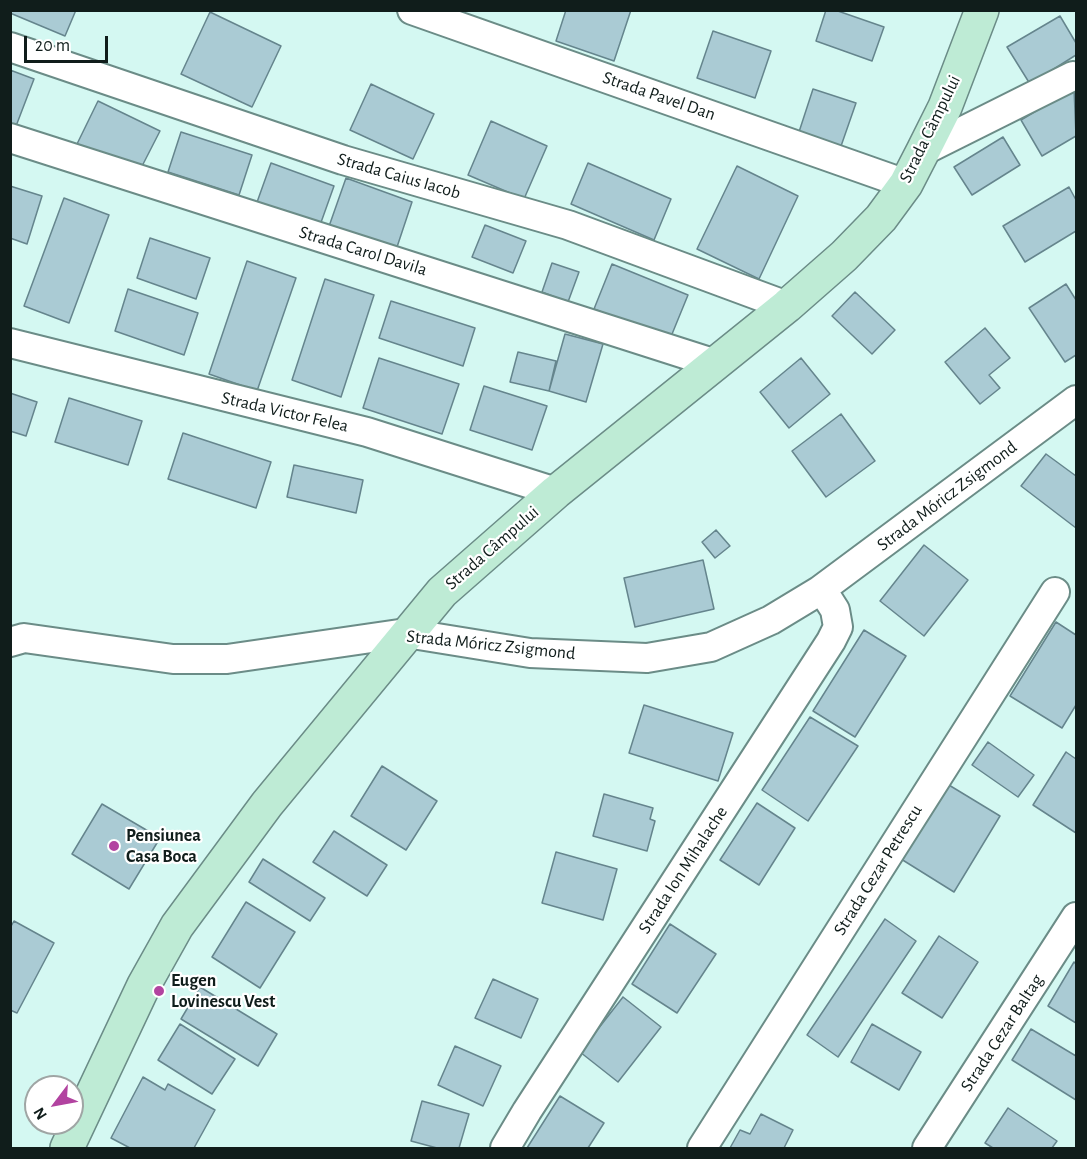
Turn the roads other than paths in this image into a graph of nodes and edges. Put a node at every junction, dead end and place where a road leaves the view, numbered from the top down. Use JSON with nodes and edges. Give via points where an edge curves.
{"nodes":[{"id":1,"x":412,"y":10,"type":"edge"},
{"id":2,"x":982,"y":10,"type":"edge"},
{"id":3,"x":10,"y":47,"type":"edge"},
{"id":4,"x":1073,"y":76,"type":"dead end"},
{"id":5,"x":10,"y":138,"type":"edge"},
{"id":6,"x":923,"y":151,"type":"junction"},
{"id":7,"x":906,"y":184,"type":"junction"},
{"id":8,"x":787,"y":306,"type":"junction"},
{"id":9,"x":10,"y":343,"type":"edge"},
{"id":10,"x":716,"y":364,"type":"junction"},
{"id":11,"x":1077,"y":400,"type":"edge"},
{"id":12,"x":556,"y":492,"type":"junction"},
{"id":13,"x":819,"y":591,"type":"junction"},
{"id":14,"x":1055,"y":592,"type":"dead end"},
{"id":15,"x":406,"y":633,"type":"junction"},
{"id":16,"x":10,"y":642,"type":"edge"},
{"id":17,"x":1077,"y":916,"type":"edge"},
{"id":18,"x":67,"y":1149,"type":"edge"},
{"id":19,"x":505,"y":1149,"type":"edge"},
{"id":20,"x":702,"y":1149,"type":"edge"},
{"id":21,"x":927,"y":1149,"type":"edge"}],
"edges":[{"from":1,"to":7,"type":"street","name":"Strada Pavel Dan"},
{"from":2,"to":6,"type":"street","name":"Strada Câmpului","via":[[945,107]]},
{"from":3,"to":8,"type":"street","name":"Strada Caius Iacob","via":[[343,160],[568,225]]},
{"from":4,"to":6,"type":"street"},
{"from":5,"to":10,"type":"street","name":"Strada Carol Davila"},
{"from":6,"to":7,"type":"street","name":"Strada Câmpului"},
{"from":7,"to":8,"type":"street","name":"Strada Câmpului","via":[[881,218],[844,256]]},
{"from":8,"to":10,"type":"street","name":"Strada Câmpului"},
{"from":9,"to":12,"type":"street","name":"Strada Victor Felea","via":[[367,432]]},
{"from":10,"to":12,"type":"street","name":"Strada Câmpului"},
{"from":11,"to":13,"type":"street","name":"Strada Móricz Zsigmond"},
{"from":12,"to":15,"type":"street","name":"Strada Câmpului","via":[[442,592]]},
{"from":13,"to":15,"type":"street","name":"Strada Móricz Zsigmond","via":[[771,620],[711,647],[647,658],[530,653]]},
{"from":13,"to":19,"type":"street","name":"Strada Ion Mihalache","via":[[835,610],[838,627],[831,641]]},
{"from":14,"to":20,"type":"street","name":"Strada Cezar Petrescu"},
{"from":15,"to":16,"type":"street","name":"Strada Móricz Zsigmond","via":[[226,659],[173,659],[24,638]]},
{"from":15,"to":18,"type":"street","name":"Strada Câmpului","via":[[267,804],[177,926],[144,985]]},
{"from":17,"to":21,"type":"street","name":"Strada Cezar Baltag"}]}
